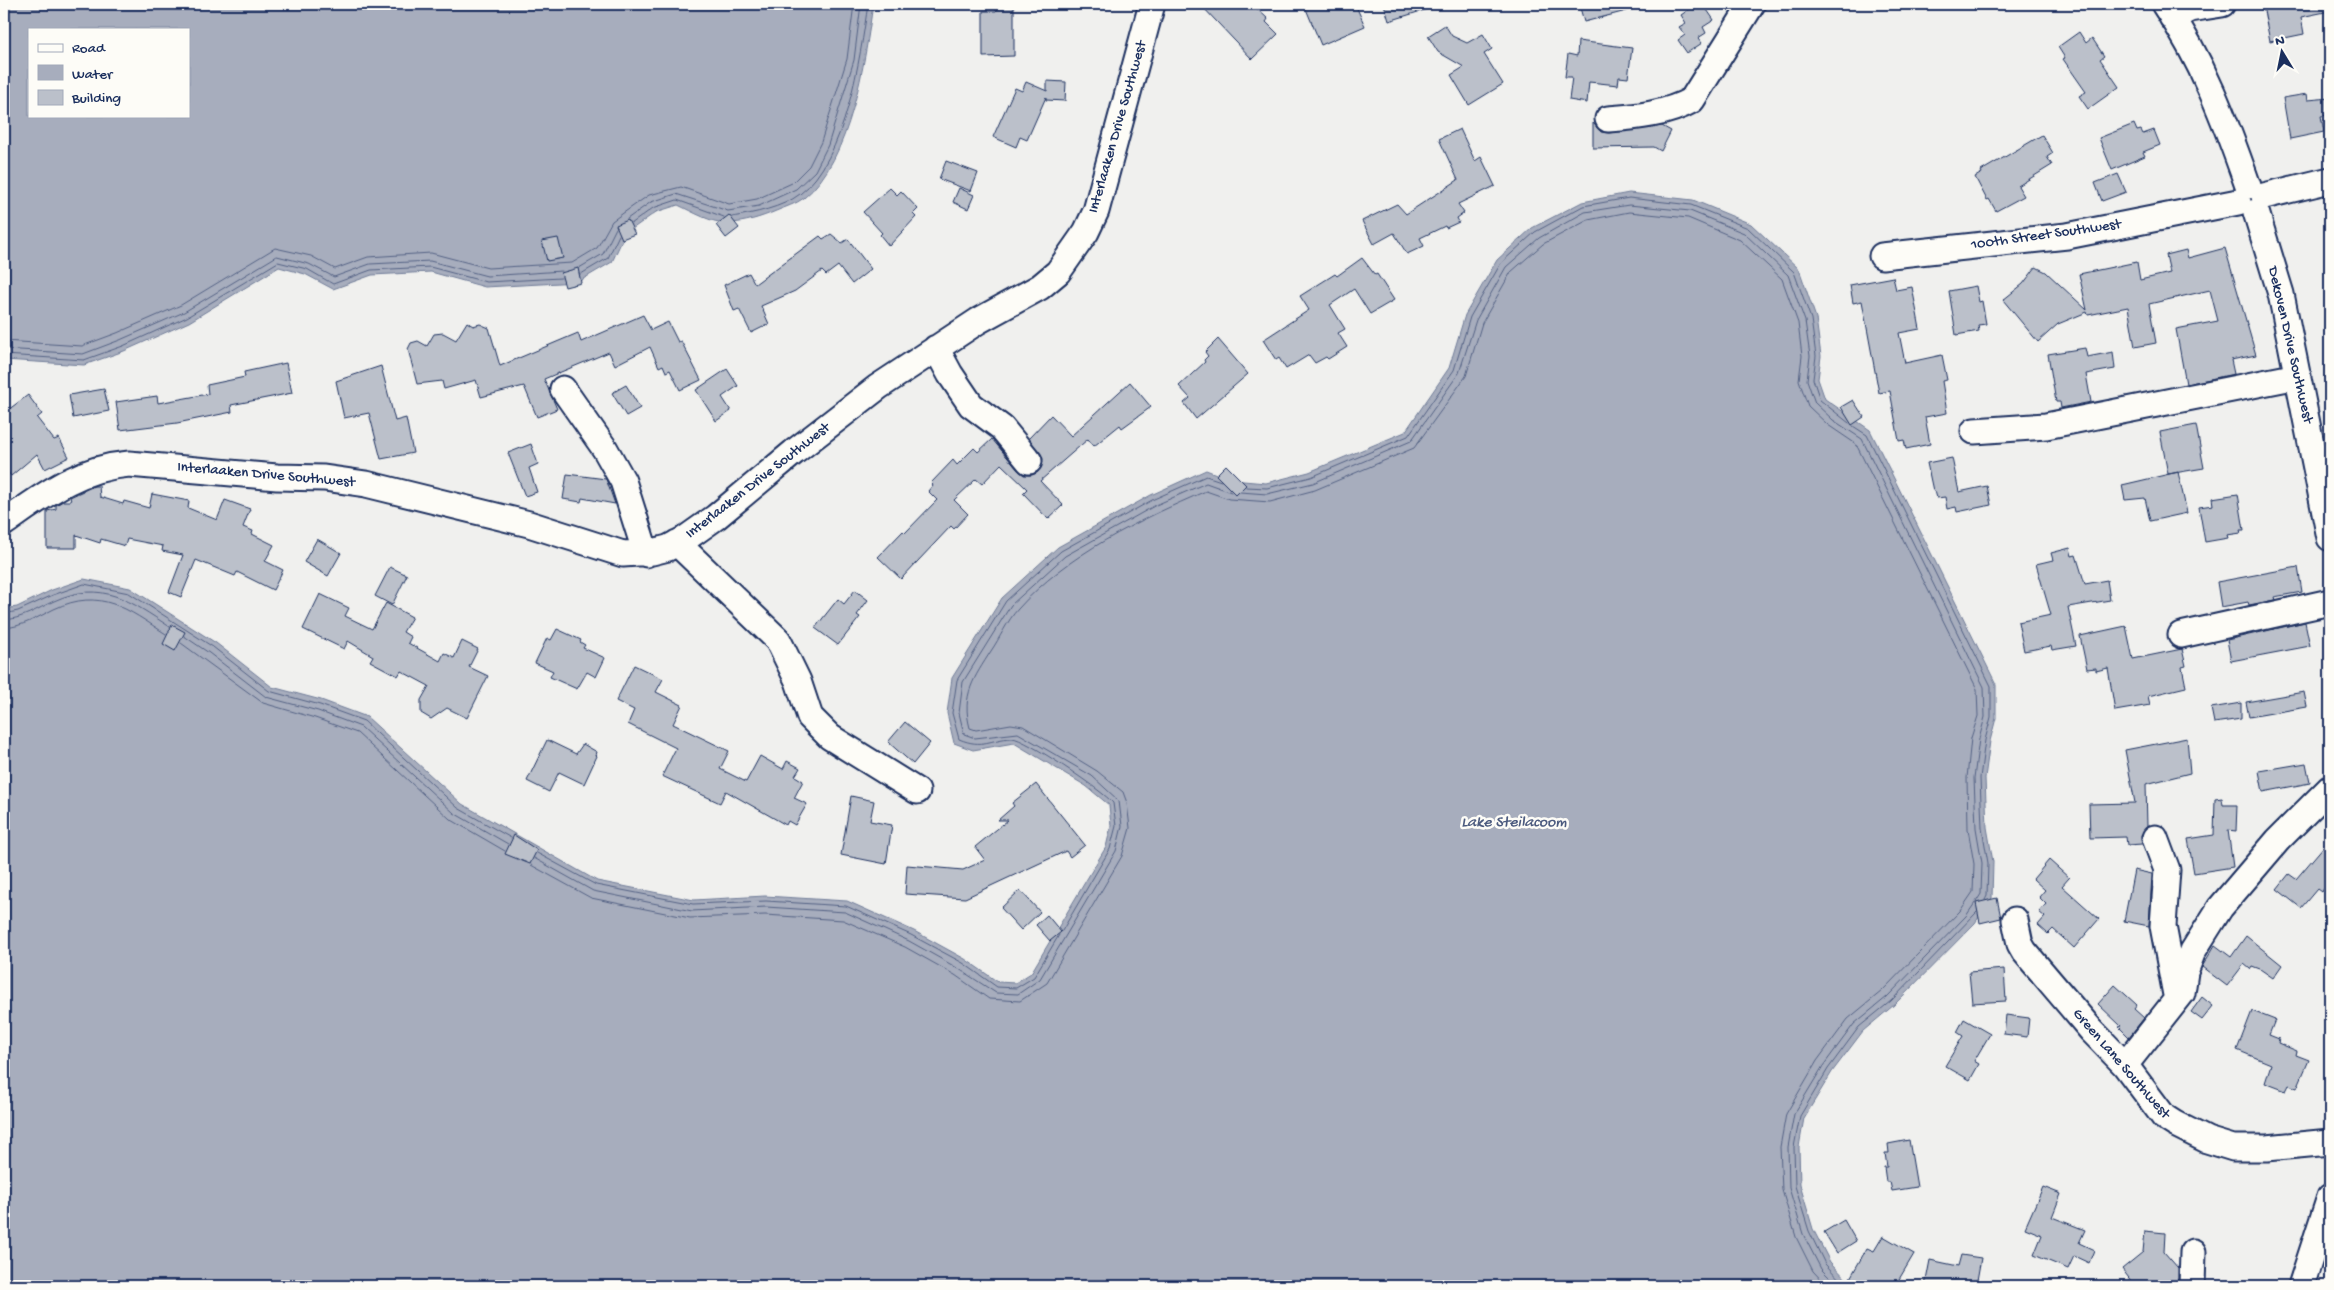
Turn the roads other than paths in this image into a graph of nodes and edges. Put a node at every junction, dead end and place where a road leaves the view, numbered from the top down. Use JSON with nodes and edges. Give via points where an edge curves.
{"nodes":[{"id":1,"x":1152,"y":4,"type":"edge"},
{"id":2,"x":1752,"y":4,"type":"edge"},
{"id":3,"x":2222,"y":4,"type":"edge"},
{"id":4,"x":2168,"y":10,"type":"edge"},
{"id":5,"x":1608,"y":119,"type":"dead end"},
{"id":6,"x":2330,"y":180,"type":"edge"},
{"id":7,"x":2252,"y":199,"type":"junction"},
{"id":8,"x":1882,"y":256,"type":"dead end"},
{"id":9,"x":936,"y":348,"type":"junction"},
{"id":10,"x":2298,"y":376,"type":"junction"},
{"id":11,"x":563,"y":389,"type":"dead end"},
{"id":12,"x":1974,"y":431,"type":"dead end"},
{"id":13,"x":1029,"y":461,"type":"dead end"},
{"id":14,"x":4,"y":522,"type":"edge"},
{"id":15,"x":2330,"y":538,"type":"edge"},
{"id":16,"x":677,"y":542,"type":"junction"},
{"id":17,"x":646,"y":554,"type":"junction"},
{"id":18,"x":2330,"y":602,"type":"edge"},
{"id":19,"x":2181,"y":635,"type":"dead end"},
{"id":20,"x":2330,"y":788,"type":"edge"},
{"id":21,"x":917,"y":791,"type":"dead end"},
{"id":22,"x":2155,"y":838,"type":"dead end"},
{"id":23,"x":2014,"y":920,"type":"dead end"},
{"id":24,"x":2176,"y":1000,"type":"junction"},
{"id":25,"x":2125,"y":1065,"type":"junction"},
{"id":26,"x":2330,"y":1142,"type":"edge"},
{"id":27,"x":2330,"y":1197,"type":"edge"},
{"id":28,"x":2193,"y":1252,"type":"dead end"},
{"id":29,"x":2192,"y":1286,"type":"edge"},
{"id":30,"x":2301,"y":1286,"type":"edge"}],
"edges":[{"from":1,"to":9,"type":"street","name":"Interlaaken Drive Southwest","via":[[1096,211],[1086,232],[1058,272],[1040,287],[978,320]]},
{"from":2,"to":5,"type":"street","via":[[1692,100],[1677,108]]},
{"from":3,"to":4,"type":"street"},
{"from":4,"to":7,"type":"street","name":"Dekoven Drive Southwest","via":[[2208,82]]},
{"from":6,"to":7,"type":"street","name":"100th Street Southwest"},
{"from":7,"to":8,"type":"street","name":"100th Street Southwest","via":[[2067,236]]},
{"from":7,"to":10,"type":"street","name":"Dekoven Drive Southwest","via":[[2281,294]]},
{"from":9,"to":13,"type":"street","via":[[971,405],[1002,428]]},
{"from":9,"to":16,"type":"street","name":"Interlaaken Drive Southwest","via":[[878,387],[716,517]]},
{"from":10,"to":12,"type":"street","via":[[2046,426]]},
{"from":10,"to":15,"type":"street","name":"Dekoven Drive Southwest"},
{"from":11,"to":17,"type":"street","via":[[623,481]]},
{"from":14,"to":17,"type":"street","name":"Interlaaken Drive Southwest","via":[[80,474],[110,465],[129,464],[366,484],[529,524],[617,552]]},
{"from":16,"to":17,"type":"street","name":"Interlaaken Drive Southwest"},
{"from":16,"to":21,"type":"street","via":[[778,640],[798,681],[810,717],[830,737]]},
{"from":18,"to":19,"type":"street"},
{"from":20,"to":24,"type":"street","via":[[2278,840],[2220,908],[2193,951],[2182,993]]},
{"from":22,"to":24,"type":"street","via":[[2167,870],[2163,926]]},
{"from":23,"to":25,"type":"street","name":"Green Lane Southwest","via":[[2024,951]]},
{"from":24,"to":25,"type":"street"},
{"from":25,"to":26,"type":"street","name":"Green Lane Southwest","via":[[2164,1117],[2221,1146],[2267,1148]]},
{"from":27,"to":30,"type":"street"},
{"from":28,"to":29,"type":"street"}]}
